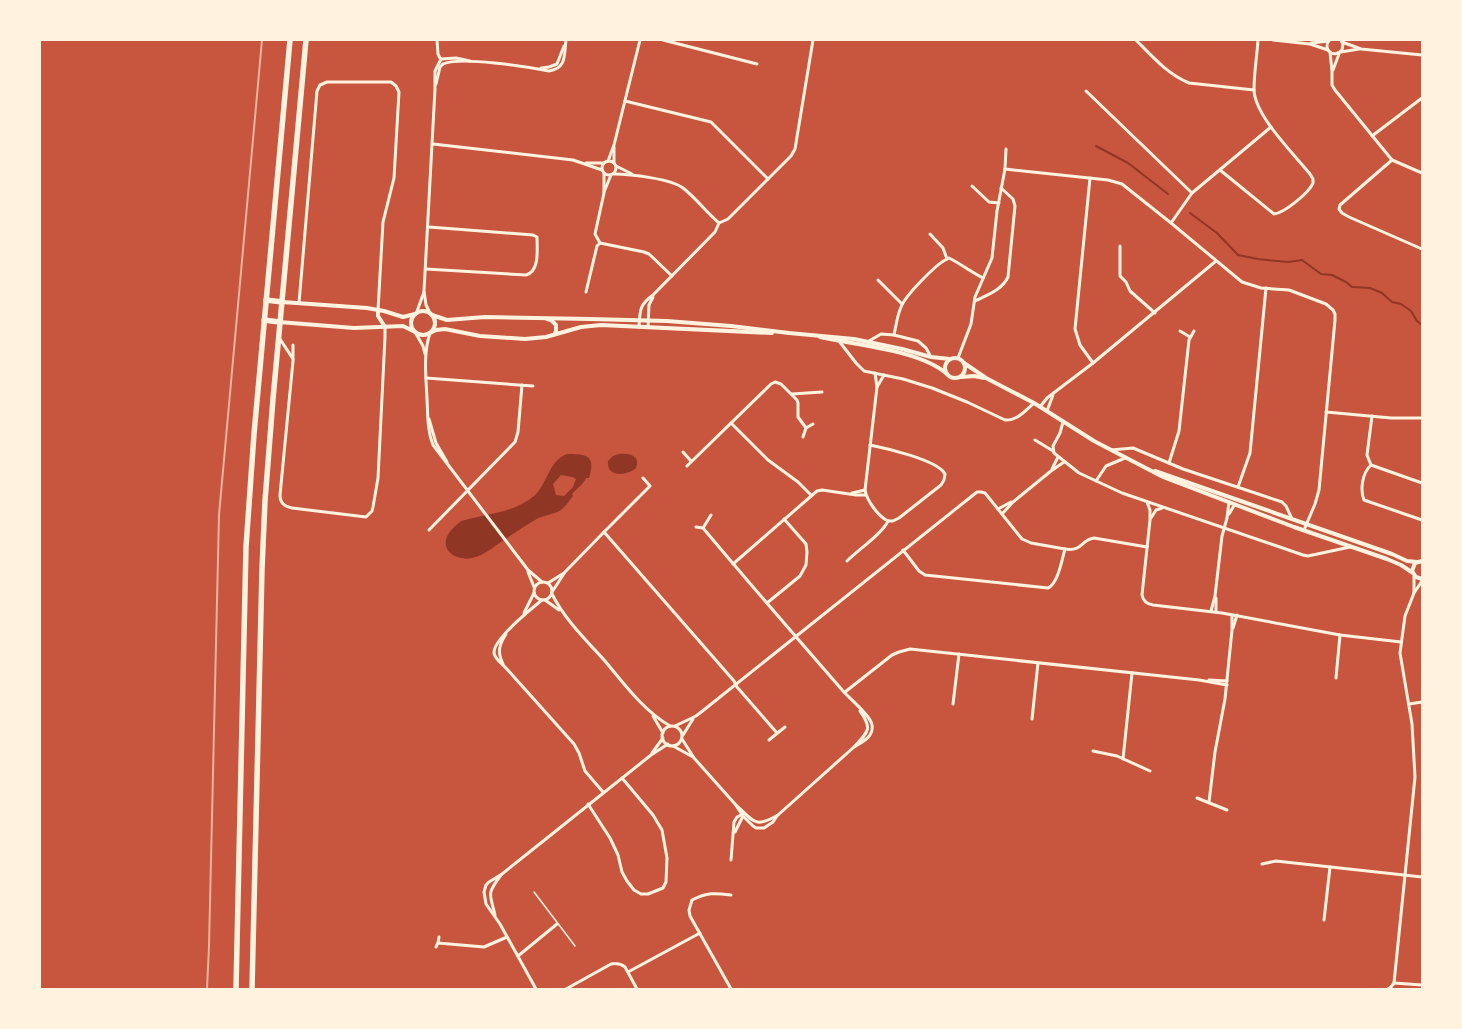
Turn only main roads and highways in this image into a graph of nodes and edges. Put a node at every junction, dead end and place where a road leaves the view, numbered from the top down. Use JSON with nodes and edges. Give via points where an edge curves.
{"nodes":[{"id":1,"x":290,"y":40,"type":"edge"},
{"id":2,"x":306,"y":40,"type":"edge"},
{"id":3,"x":266,"y":300,"type":"junction"},
{"id":4,"x":282,"y":302,"type":"junction"},
{"id":5,"x":264,"y":320,"type":"junction"},
{"id":6,"x":279,"y":322,"type":"junction"},
{"id":7,"x":236,"y":989,"type":"edge"},
{"id":8,"x":252,"y":989,"type":"edge"}],
"edges":[{"from":1,"to":3,"type":"highway"},
{"from":2,"to":4,"type":"highway"},
{"from":3,"to":4,"type":"highway"},
{"from":3,"to":5,"type":"highway"},
{"from":4,"to":6,"type":"highway"},
{"from":5,"to":6,"type":"highway"},
{"from":5,"to":7,"type":"highway","via":[[246,547]]},
{"from":6,"to":8,"type":"highway","via":[[264,524]]}]}
